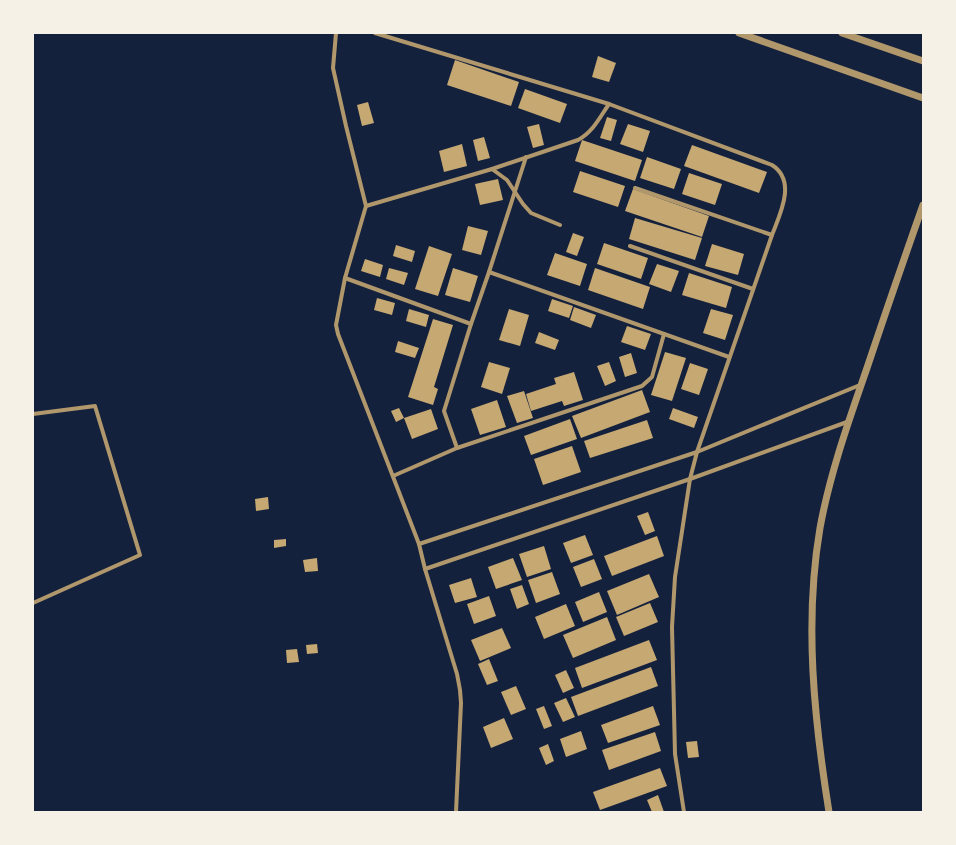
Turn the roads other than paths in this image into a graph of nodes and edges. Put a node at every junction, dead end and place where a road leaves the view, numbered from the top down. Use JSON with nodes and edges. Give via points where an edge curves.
{"nodes":[{"id":1,"x":336,"y":33,"type":"edge"},
{"id":2,"x":375,"y":33,"type":"edge"},
{"id":3,"x":739,"y":33,"type":"edge"},
{"id":4,"x":842,"y":33,"type":"edge"},
{"id":5,"x":923,"y":61,"type":"edge"},
{"id":6,"x":923,"y":98,"type":"edge"},
{"id":7,"x":609,"y":104,"type":"junction"},
{"id":8,"x":526,"y":157,"type":"junction"},
{"id":9,"x":492,"y":169,"type":"junction"},
{"id":10,"x":635,"y":188,"type":"dead end"},
{"id":11,"x":515,"y":190,"type":"junction"},
{"id":12,"x":923,"y":205,"type":"edge"},
{"id":13,"x":366,"y":206,"type":"junction"},
{"id":14,"x":560,"y":225,"type":"dead end"},
{"id":15,"x":772,"y":235,"type":"junction"},
{"id":16,"x":630,"y":246,"type":"dead end"},
{"id":17,"x":489,"y":272,"type":"junction"},
{"id":18,"x":345,"y":278,"type":"junction"},
{"id":19,"x":753,"y":289,"type":"junction"},
{"id":20,"x":471,"y":324,"type":"junction"},
{"id":21,"x":664,"y":334,"type":"junction"},
{"id":22,"x":729,"y":357,"type":"junction"},
{"id":23,"x":861,"y":385,"type":"junction"},
{"id":24,"x":33,"y":414,"type":"edge"},
{"id":25,"x":847,"y":422,"type":"junction"},
{"id":26,"x":457,"y":448,"type":"junction"},
{"id":27,"x":697,"y":452,"type":"junction"},
{"id":28,"x":393,"y":476,"type":"junction"},
{"id":29,"x":690,"y":479,"type":"junction"},
{"id":30,"x":419,"y":544,"type":"junction"},
{"id":31,"x":425,"y":569,"type":"junction"},
{"id":32,"x":33,"y":603,"type":"edge"},
{"id":33,"x":456,"y":812,"type":"edge"},
{"id":34,"x":684,"y":812,"type":"edge"},
{"id":35,"x":829,"y":812,"type":"edge"}],
"edges":[{"from":1,"to":13,"type":"street","via":[[333,68]]},
{"from":2,"to":7,"type":"street"},
{"from":3,"to":6,"type":"street"},
{"from":4,"to":5,"type":"street"},
{"from":7,"to":8,"type":"street","via":[[586,136]]},
{"from":7,"to":15,"type":"street","via":[[779,169],[783,176],[785,200]]},
{"from":8,"to":9,"type":"street"},
{"from":8,"to":11,"type":"street"},
{"from":9,"to":11,"type":"street"},
{"from":9,"to":13,"type":"street"},
{"from":10,"to":15,"type":"street"},
{"from":11,"to":14,"type":"street","via":[[531,213]]},
{"from":11,"to":17,"type":"street"},
{"from":12,"to":23,"type":"street"},
{"from":13,"to":18,"type":"street"},
{"from":15,"to":19,"type":"street"},
{"from":16,"to":19,"type":"street"},
{"from":17,"to":20,"type":"street"},
{"from":17,"to":21,"type":"street"},
{"from":18,"to":20,"type":"street"},
{"from":18,"to":28,"type":"street","via":[[336,325],[338,334]]},
{"from":19,"to":22,"type":"street"},
{"from":20,"to":26,"type":"street","via":[[444,411]]},
{"from":21,"to":22,"type":"street"},
{"from":21,"to":26,"type":"street","via":[[652,377],[642,386]]},
{"from":22,"to":27,"type":"street"},
{"from":23,"to":25,"type":"street"},
{"from":23,"to":27,"type":"street"},
{"from":24,"to":32,"type":"street","via":[[95,406],[140,555]]},
{"from":25,"to":29,"type":"street"},
{"from":25,"to":35,"type":"street","via":[[820,528],[812,612],[817,728]]},
{"from":26,"to":28,"type":"street"},
{"from":27,"to":29,"type":"street"},
{"from":27,"to":30,"type":"street"},
{"from":28,"to":30,"type":"street"},
{"from":29,"to":31,"type":"street"},
{"from":29,"to":34,"type":"street","via":[[675,577],[672,627],[675,754]]},
{"from":30,"to":31,"type":"street"},
{"from":31,"to":33,"type":"street","via":[[460,690]]}]}
